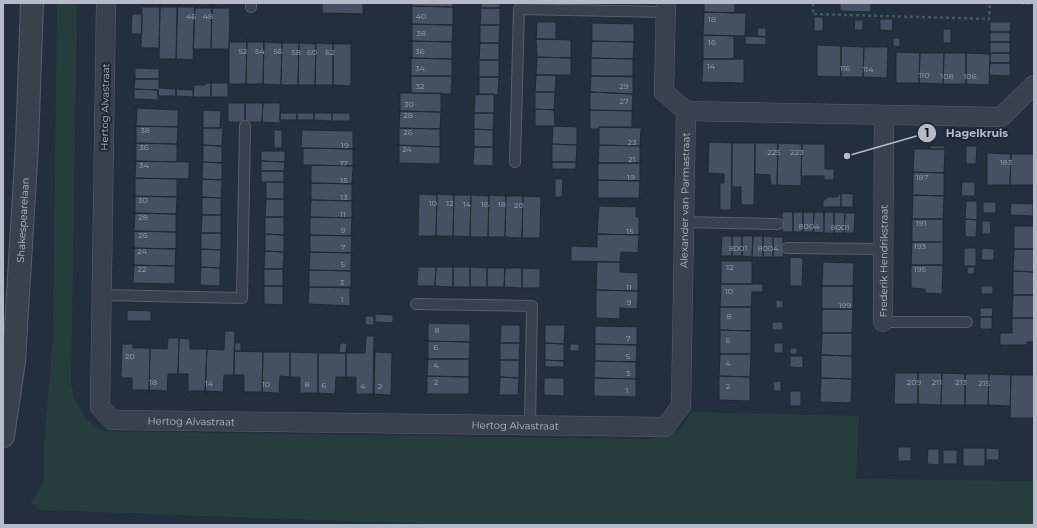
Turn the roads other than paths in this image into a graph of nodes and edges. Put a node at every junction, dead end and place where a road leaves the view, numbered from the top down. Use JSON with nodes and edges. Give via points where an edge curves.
{"nodes":[{"id":1,"x":32,"y":3,"type":"edge"},
{"id":2,"x":106,"y":3,"type":"edge"},
{"id":3,"x":665,"y":8,"type":"edge"},
{"id":4,"x":1034,"y":85,"type":"edge"},
{"id":5,"x":686,"y":111,"type":"junction"},
{"id":6,"x":884,"y":116,"type":"junction"},
{"id":7,"x":245,"y":126,"type":"dead end"},
{"id":8,"x":516,"y":162,"type":"dead end"},
{"id":9,"x":684,"y":222,"type":"junction"},
{"id":10,"x":778,"y":224,"type":"dead end"},
{"id":11,"x":787,"y":248,"type":"dead end"},
{"id":12,"x":884,"y":250,"type":"junction"},
{"id":13,"x":102,"y":295,"type":"junction"},
{"id":14,"x":416,"y":304,"type":"dead end"},
{"id":15,"x":883,"y":322,"type":"joint"},
{"id":16,"x":967,"y":322,"type":"dead end"},
{"id":17,"x":681,"y":406,"type":"joint"},
{"id":18,"x":530,"y":425,"type":"junction"},
{"id":19,"x":3,"y":436,"type":"edge"}],
"edges":[{"from":1,"to":19,"type":"street","name":"Shakespearelaan","via":[[27,144],[14,361]]},
{"from":2,"to":13,"type":"street","name":"Hertog Alvastraat"},
{"from":3,"to":5,"type":"street","via":[[664,92]]},
{"from":3,"to":8,"type":"lane","via":[[519,9]]},
{"from":4,"to":6,"type":"street","via":[[1001,117]]},
{"from":5,"to":6,"type":"street"},
{"from":5,"to":9,"type":"street","name":"Alexander van Parmastraat"},
{"from":6,"to":12,"type":"street","name":"Frederik Hendrikstraat"},
{"from":7,"to":13,"type":"lane","via":[[242,298]]},
{"from":9,"to":10,"type":"lane"},
{"from":9,"to":17,"type":"street","name":"Alexander van Parmastraat"},
{"from":11,"to":12,"type":"lane"},
{"from":12,"to":15,"type":"street","name":"Frederik Hendrikstraat"},
{"from":13,"to":18,"type":"street","name":"Hertog Alvastraat","via":[[100,407],[112,420]]},
{"from":14,"to":18,"type":"lane","via":[[532,306]]},
{"from":15,"to":16,"type":"lane","name":"Frederik Hendrikstraat"},
{"from":17,"to":18,"type":"street","name":"Hertog Alvastraat","via":[[665,427]]}]}
